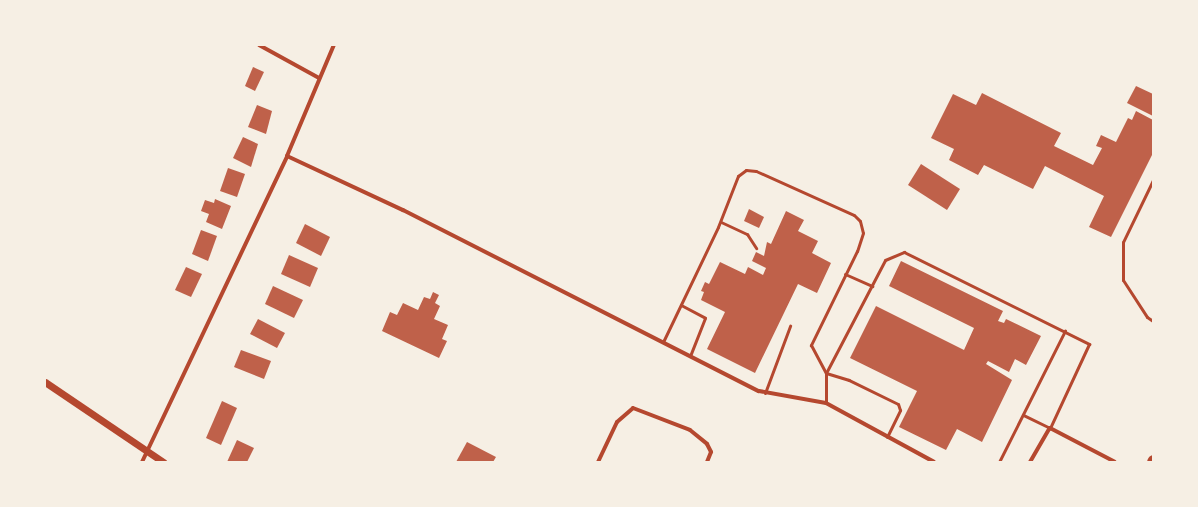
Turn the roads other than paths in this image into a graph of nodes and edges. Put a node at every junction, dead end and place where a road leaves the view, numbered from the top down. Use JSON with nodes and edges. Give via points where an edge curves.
{"nodes":[{"id":1,"x":259,"y":45,"type":"edge"},
{"id":2,"x":334,"y":45,"type":"edge"},
{"id":3,"x":319,"y":78,"type":"junction"},
{"id":4,"x":287,"y":156,"type":"junction"},
{"id":5,"x":1153,"y":180,"type":"edge"},
{"id":6,"x":721,"y":222,"type":"junction"},
{"id":7,"x":756,"y":248,"type":"dead end"},
{"id":8,"x":845,"y":274,"type":"junction"},
{"id":9,"x":872,"y":286,"type":"junction"},
{"id":10,"x":681,"y":305,"type":"junction"},
{"id":11,"x":1153,"y":321,"type":"edge"},
{"id":12,"x":790,"y":326,"type":"dead end"},
{"id":13,"x":1065,"y":331,"type":"junction"},
{"id":14,"x":662,"y":342,"type":"junction"},
{"id":15,"x":690,"y":356,"type":"junction"},
{"id":16,"x":826,"y":373,"type":"junction"},
{"id":17,"x":45,"y":382,"type":"edge"},
{"id":18,"x":764,"y":392,"type":"junction"},
{"id":19,"x":826,"y":403,"type":"junction"},
{"id":20,"x":1023,"y":415,"type":"junction"},
{"id":21,"x":1050,"y":428,"type":"junction"},
{"id":22,"x":887,"y":438,"type":"junction"},
{"id":23,"x":147,"y":451,"type":"junction"},
{"id":24,"x":142,"y":462,"type":"edge"},
{"id":25,"x":163,"y":462,"type":"edge"},
{"id":26,"x":598,"y":462,"type":"edge"},
{"id":27,"x":707,"y":462,"type":"edge"},
{"id":28,"x":934,"y":462,"type":"edge"},
{"id":29,"x":999,"y":462,"type":"edge"},
{"id":30,"x":1030,"y":462,"type":"edge"},
{"id":31,"x":1115,"y":462,"type":"edge"}],
"edges":[{"from":1,"to":3,"type":"street"},
{"from":2,"to":3,"type":"street"},
{"from":3,"to":4,"type":"street"},
{"from":4,"to":14,"type":"street","via":[[403,210]]},
{"from":4,"to":23,"type":"street"},
{"from":5,"to":11,"type":"lane","via":[[1123,242],[1123,280],[1147,317]]},
{"from":6,"to":7,"type":"lane","via":[[747,234]]},
{"from":6,"to":8,"type":"lane","via":[[738,176],[746,170],[756,171],[854,215],[860,221],[863,233]]},
{"from":6,"to":10,"type":"lane"},
{"from":8,"to":9,"type":"lane"},
{"from":8,"to":16,"type":"lane","via":[[811,345]]},
{"from":9,"to":13,"type":"lane","via":[[885,260],[904,252]]},
{"from":9,"to":16,"type":"lane"},
{"from":10,"to":14,"type":"lane"},
{"from":10,"to":15,"type":"lane","via":[[705,318]]},
{"from":12,"to":18,"type":"lane"},
{"from":13,"to":20,"type":"lane"},
{"from":13,"to":21,"type":"lane","via":[[1089,344]]},
{"from":14,"to":15,"type":"street"},
{"from":15,"to":18,"type":"street"},
{"from":16,"to":19,"type":"lane"},
{"from":16,"to":22,"type":"lane","via":[[849,380],[898,404],[900,410]]},
{"from":17,"to":23,"type":"street"},
{"from":18,"to":19,"type":"street"},
{"from":19,"to":22,"type":"street"},
{"from":20,"to":21,"type":"lane"},
{"from":20,"to":29,"type":"lane"},
{"from":21,"to":30,"type":"street"},
{"from":21,"to":31,"type":"street"},
{"from":22,"to":28,"type":"street"},
{"from":23,"to":24,"type":"street"},
{"from":23,"to":25,"type":"street"},
{"from":26,"to":27,"type":"street","via":[[617,422],[633,408],[690,430],[707,444],[711,452]]}]}
